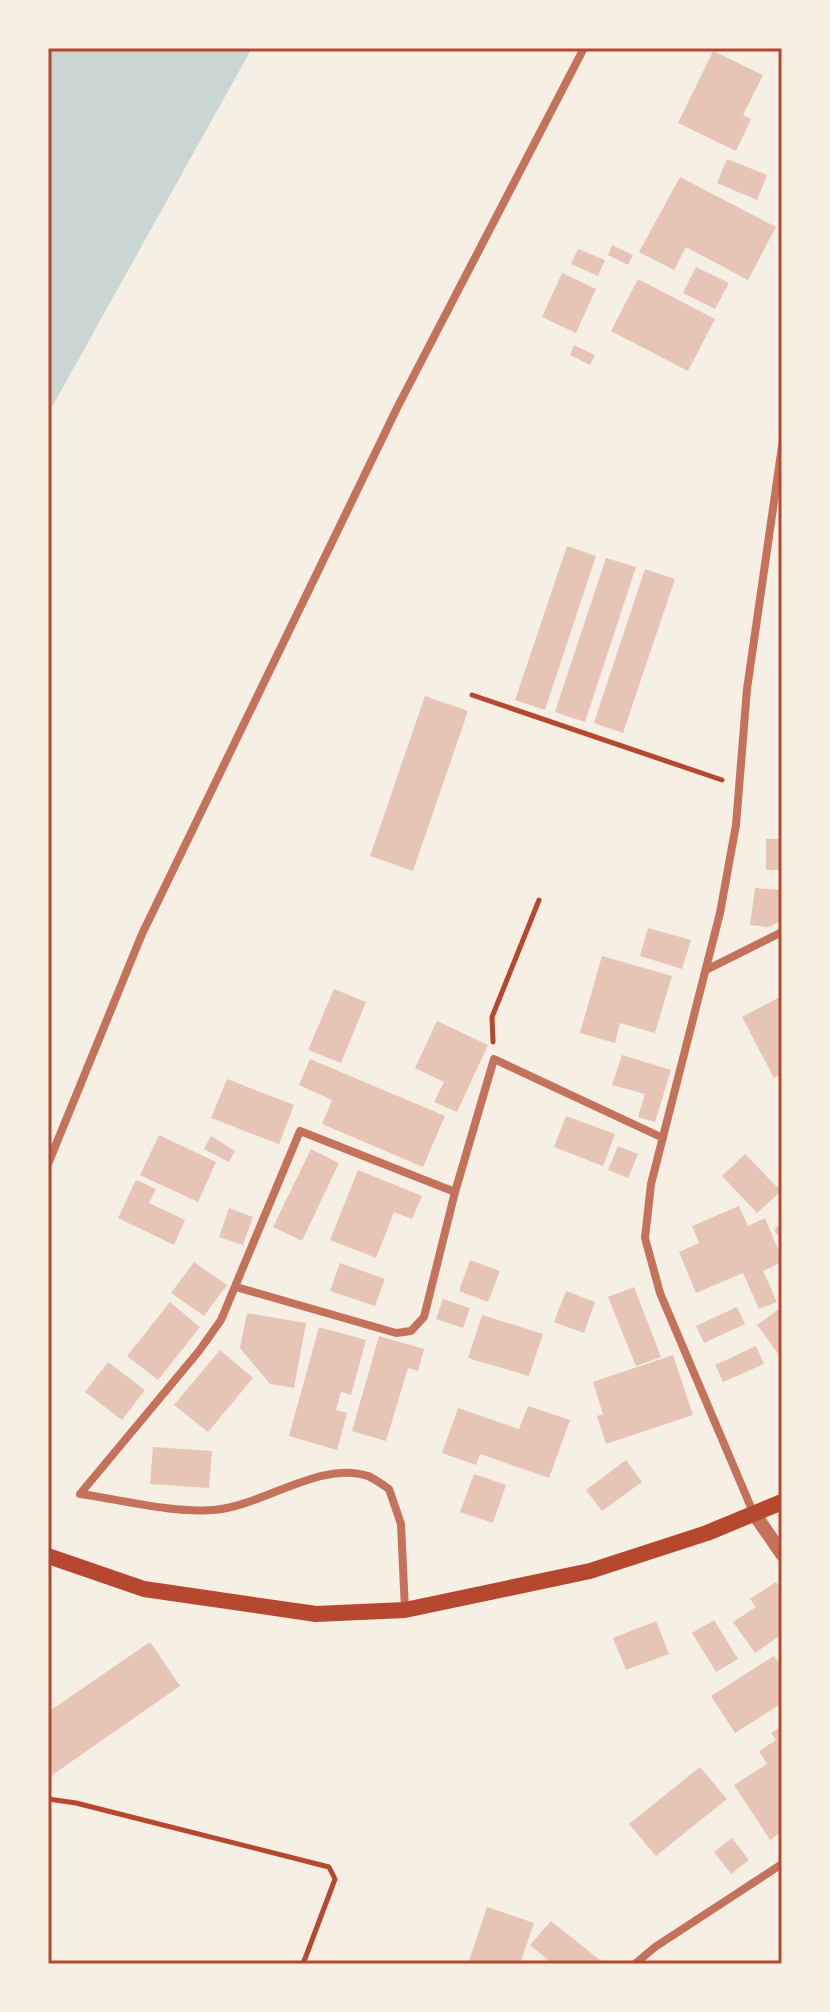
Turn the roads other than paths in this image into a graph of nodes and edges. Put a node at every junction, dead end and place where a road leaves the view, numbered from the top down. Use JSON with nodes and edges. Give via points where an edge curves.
{"nodes":[{"id":1,"x":584,"y":48,"type":"edge"},
{"id":2,"x":782,"y":446,"type":"edge"},
{"id":3,"x":782,"y":932,"type":"edge"},
{"id":4,"x":706,"y":970,"type":"junction"},
{"id":5,"x":663,"y":1138,"type":"junction"},
{"id":6,"x":48,"y":1164,"type":"edge"},
{"id":7,"x":455,"y":1192,"type":"junction"},
{"id":8,"x":236,"y":1287,"type":"junction"},
{"id":9,"x":782,"y":1502,"type":"edge"},
{"id":10,"x":753,"y":1512,"type":"junction"},
{"id":11,"x":782,"y":1554,"type":"edge"},
{"id":12,"x":48,"y":1556,"type":"edge"},
{"id":13,"x":405,"y":1610,"type":"junction"},
{"id":14,"x":782,"y":1864,"type":"edge"},
{"id":15,"x":635,"y":1964,"type":"edge"}],
"edges":[{"from":1,"to":6,"type":"street","via":[[398,406],[142,934]]},
{"from":2,"to":4,"type":"street","via":[[747,689],[736,825]]},
{"from":3,"to":4,"type":"street"},
{"from":4,"to":5,"type":"street"},
{"from":5,"to":7,"type":"street","via":[[494,1059]]},
{"from":5,"to":10,"type":"street","via":[[645,1238],[660,1293]]},
{"from":7,"to":8,"type":"street","via":[[424,1317],[411,1331],[396,1333]]},
{"from":7,"to":8,"type":"street","via":[[300,1131]]},
{"from":8,"to":13,"type":"street","via":[[199,1351],[80,1494],[191,1511],[254,1501],[338,1473],[368,1476],[389,1489],[401,1524]]},
{"from":9,"to":10,"type":"main road"},
{"from":10,"to":11,"type":"street"},
{"from":10,"to":13,"type":"main road","via":[[707,1533],[590,1571]]},
{"from":12,"to":13,"type":"main road","via":[[144,1589],[316,1614]]},
{"from":14,"to":15,"type":"street"}]}
